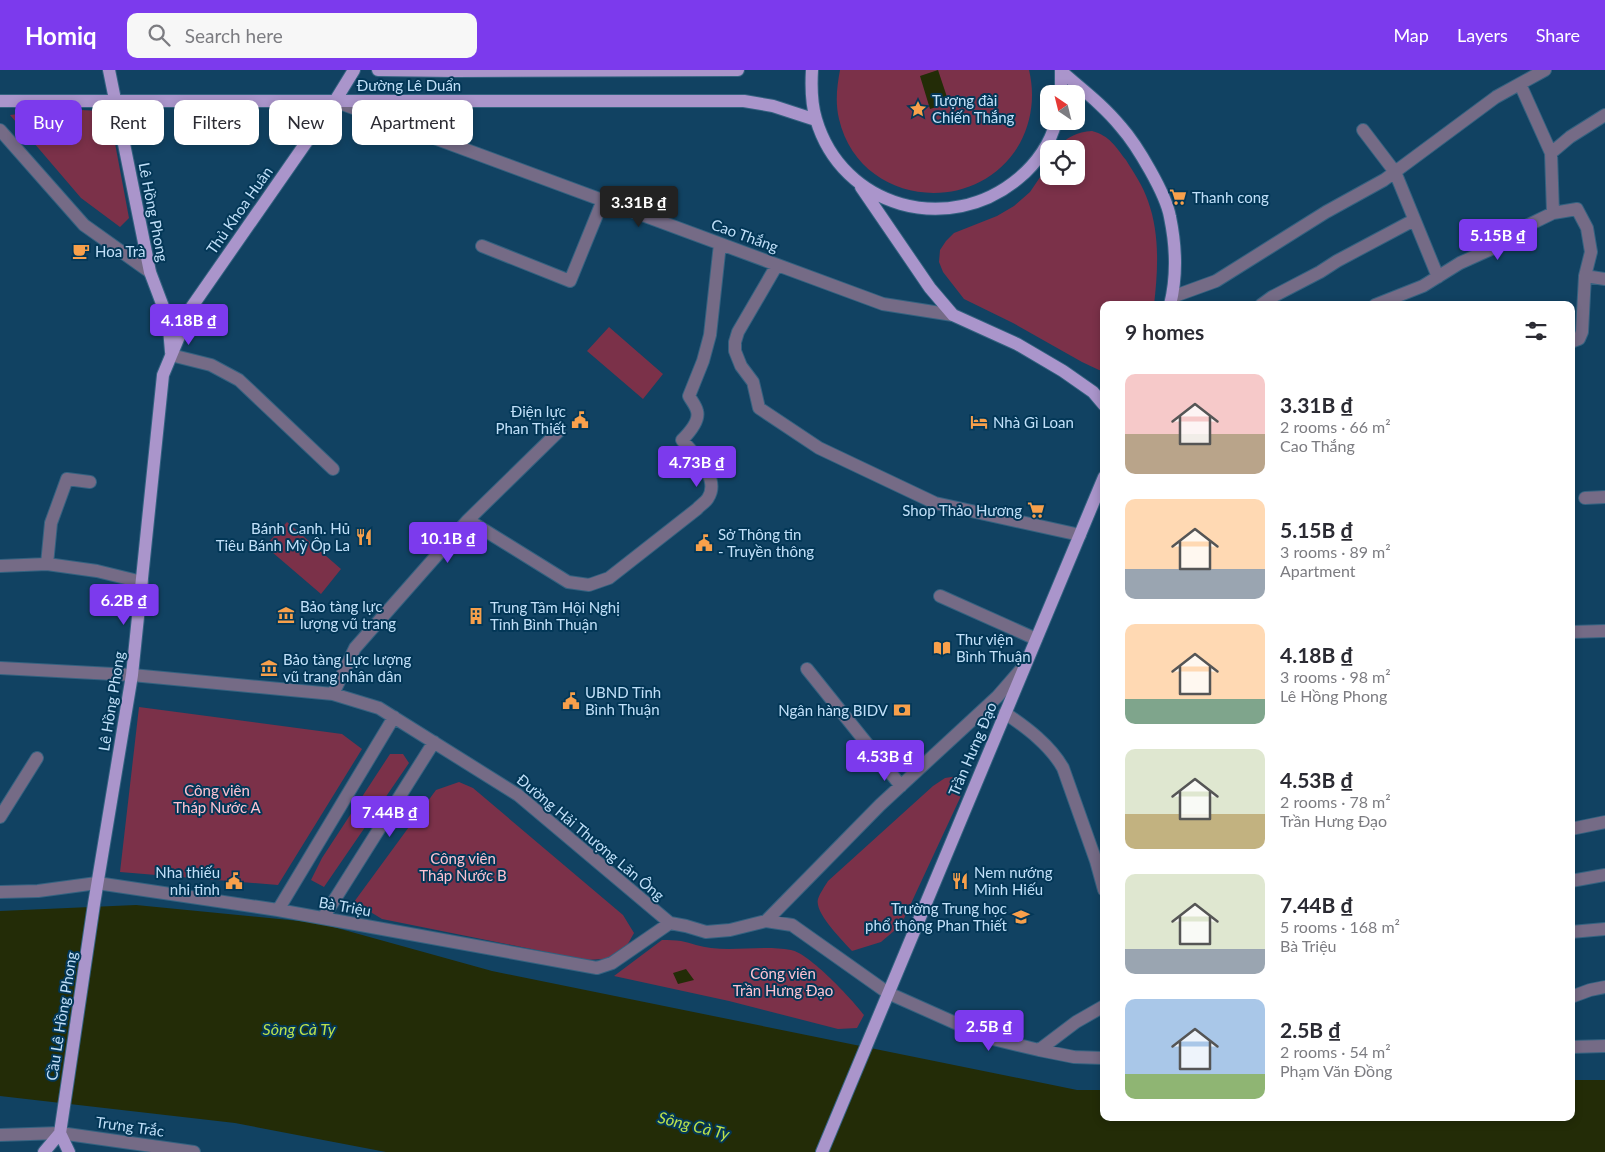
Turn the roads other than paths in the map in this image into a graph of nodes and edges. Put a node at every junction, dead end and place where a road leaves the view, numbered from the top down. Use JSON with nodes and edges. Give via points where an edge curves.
{"nodes":[{"id":1,"x":109,"y":70,"type":"edge"},
{"id":2,"x":354,"y":70,"type":"edge"},
{"id":3,"x":378,"y":70,"type":"edge"},
{"id":4,"x":602,"y":70,"type":"edge"},
{"id":5,"x":738,"y":70,"type":"edge"},
{"id":6,"x":812,"y":70,"type":"edge"},
{"id":7,"x":1545,"y":70,"type":"edge"},
{"id":8,"x":1064,"y":71,"type":"edge"},
{"id":9,"x":1520,"y":84,"type":"junction"},
{"id":10,"x":1063,"y":85,"type":"edge"},
{"id":11,"x":92,"y":100,"type":"edge"},
{"id":12,"x":115,"y":100,"type":"edge"},
{"id":13,"x":164,"y":100,"type":"edge"},
{"id":14,"x":336,"y":100,"type":"edge"},
{"id":15,"x":0,"y":101,"type":"edge"},
{"id":16,"x":269,"y":101,"type":"edge"},
{"id":17,"x":342,"y":101,"type":"edge"},
{"id":18,"x":342,"y":104,"type":"edge"},
{"id":19,"x":1605,"y":115,"type":"edge"},
{"id":20,"x":816,"y":120,"type":"junction"},
{"id":21,"x":0,"y":130,"type":"edge"},
{"id":22,"x":1052,"y":130,"type":"edge"},
{"id":23,"x":1363,"y":130,"type":"dead end"},
{"id":24,"x":124,"y":145,"type":"edge"},
{"id":25,"x":305,"y":145,"type":"edge"},
{"id":26,"x":1551,"y":153,"type":"junction"},
{"id":27,"x":1395,"y":172,"type":"junction"},
{"id":28,"x":858,"y":183,"type":"junction"},
{"id":29,"x":602,"y":200,"type":"junction"},
{"id":30,"x":1553,"y":213,"type":"junction"},
{"id":31,"x":1414,"y":220,"type":"junction"},
{"id":32,"x":720,"y":244,"type":"junction"},
{"id":33,"x":482,"y":246,"type":"dead end"},
{"id":34,"x":778,"y":265,"type":"junction"},
{"id":35,"x":150,"y":272,"type":"junction"},
{"id":36,"x":1586,"y":276,"type":"junction"},
{"id":37,"x":1438,"y":277,"type":"junction"},
{"id":38,"x":1605,"y":279,"type":"edge"},
{"id":39,"x":1171,"y":301,"type":"edge"},
{"id":40,"x":1266,"y":301,"type":"edge"},
{"id":41,"x":1385,"y":301,"type":"edge"},
{"id":42,"x":953,"y":315,"type":"junction"},
{"id":43,"x":168,"y":322,"type":"junction"},
{"id":44,"x":183,"y":322,"type":"junction"},
{"id":45,"x":1575,"y":340,"type":"edge"},
{"id":46,"x":171,"y":354,"type":"junction"},
{"id":47,"x":1100,"y":401,"type":"edge"},
{"id":48,"x":559,"y":431,"type":"dead end"},
{"id":49,"x":333,"y":469,"type":"dead end"},
{"id":50,"x":90,"y":482,"type":"dead end"},
{"id":51,"x":1100,"y":487,"type":"edge"},
{"id":52,"x":1605,"y":497,"type":"edge"},
{"id":53,"x":1584,"y":498,"type":"dead end"},
{"id":54,"x":468,"y":520,"type":"junction"},
{"id":55,"x":1080,"y":536,"type":"junction"},
{"id":56,"x":47,"y":564,"type":"junction"},
{"id":57,"x":0,"y":566,"type":"edge"},
{"id":58,"x":142,"y":582,"type":"junction"},
{"id":59,"x":940,"y":596,"type":"dead end"},
{"id":60,"x":1605,"y":631,"type":"edge"},
{"id":61,"x":1575,"y":632,"type":"edge"},
{"id":62,"x":1036,"y":639,"type":"junction"},
{"id":63,"x":1026,"y":664,"type":"junction"},
{"id":64,"x":0,"y":668,"type":"edge"},
{"id":65,"x":807,"y":669,"type":"dead end"},
{"id":66,"x":132,"y":676,"type":"junction"},
{"id":67,"x":333,"y":694,"type":"junction"},
{"id":68,"x":1005,"y":713,"type":"junction"},
{"id":69,"x":394,"y":717,"type":"junction"},
{"id":70,"x":434,"y":742,"type":"junction"},
{"id":71,"x":37,"y":758,"type":"dead end"},
{"id":72,"x":901,"y":786,"type":"junction"},
{"id":73,"x":0,"y":817,"type":"edge"},
{"id":74,"x":1605,"y":822,"type":"edge"},
{"id":75,"x":1575,"y":828,"type":"edge"},
{"id":76,"x":1605,"y":875,"type":"edge"},
{"id":77,"x":1100,"y":876,"type":"edge"},
{"id":78,"x":1575,"y":880,"type":"edge"},
{"id":79,"x":97,"y":883,"type":"junction"},
{"id":80,"x":0,"y":892,"type":"edge"},
{"id":81,"x":94,"y":904,"type":"joint"},
{"id":82,"x":278,"y":910,"type":"junction"},
{"id":83,"x":323,"y":918,"type":"junction"},
{"id":84,"x":766,"y":920,"type":"junction"},
{"id":85,"x":670,"y":923,"type":"junction"},
{"id":86,"x":1605,"y":929,"type":"edge"},
{"id":87,"x":1575,"y":932,"type":"edge"},
{"id":88,"x":1605,"y":987,"type":"edge"},
{"id":89,"x":888,"y":993,"type":"junction"},
{"id":90,"x":1575,"y":996,"type":"edge"},
{"id":91,"x":1100,"y":1008,"type":"edge"},
{"id":92,"x":1605,"y":1046,"type":"edge"},
{"id":93,"x":1575,"y":1047,"type":"edge"},
{"id":94,"x":1039,"y":1050,"type":"junction"},
{"id":95,"x":1100,"y":1058,"type":"edge"},
{"id":96,"x":60,"y":1133,"type":"junction"},
{"id":97,"x":0,"y":1135,"type":"edge"},
{"id":98,"x":44,"y":1152,"type":"edge"},
{"id":99,"x":69,"y":1152,"type":"edge"},
{"id":100,"x":194,"y":1152,"type":"edge"},
{"id":101,"x":822,"y":1152,"type":"edge"}],
"edges":[{"from":1,"to":12,"type":"main road","name":"Lê Hồng Phong"},
{"from":2,"to":14,"type":"main road","name":"Thủ Khoa Huân"},
{"from":3,"to":4,"type":"main road","name":"Đường Lê Duẩn"},
{"from":4,"to":5,"type":"main road","name":"Đường Lê Duẩn"},
{"from":6,"to":20,"type":"main road","via":[[812,104]]},
{"from":7,"to":9,"type":"street"},
{"from":8,"to":10,"type":"main road"},
{"from":8,"to":39,"type":"main road","via":[[1122,128],[1145,161],[1160,191],[1170,216],[1175,268]]},
{"from":9,"to":26,"type":"street"},
{"from":9,"to":27,"type":"street","via":[[1496,97]]},
{"from":11,"to":15,"type":"main road","name":"Đường Lê Duẩn"},
{"from":13,"to":16,"type":"main road","name":"Đường Lê Duẩn"},
{"from":17,"to":20,"type":"main road","name":"Đường Lê Duẩn","via":[[744,101],[773,106]]},
{"from":18,"to":29,"type":"street","name":"Cao Thắng"},
{"from":19,"to":26,"type":"street"},
{"from":20,"to":28,"type":"main road","via":[[840,165]]},
{"from":21,"to":35,"type":"street","name":"Lê Hồng Phong","via":[[84,225]]},
{"from":22,"to":28,"type":"main road","via":[[1044,149],[1008,188],[958,208],[932,210],[905,206],[880,197]]},
{"from":23,"to":27,"type":"street"},
{"from":24,"to":35,"type":"main road","name":"Lê Hồng Phong"},
{"from":25,"to":44,"type":"main road","name":"Thủ Khoa Huân"},
{"from":26,"to":30,"type":"street"},
{"from":27,"to":31,"type":"street"},
{"from":27,"to":39,"type":"street","via":[[1216,281]]},
{"from":28,"to":42,"type":"main road","via":[[930,288]]},
{"from":29,"to":32,"type":"street","name":"Cao Thắng"},
{"from":29,"to":33,"type":"street","via":[[570,281]]},
{"from":30,"to":36,"type":"street","via":[[1577,209],[1582,216],[1591,252]]},
{"from":30,"to":37,"type":"street"},
{"from":31,"to":37,"type":"street"},
{"from":31,"to":40,"type":"street"},
{"from":32,"to":34,"type":"street","name":"Cao Thắng"},
{"from":32,"to":54,"type":"street","via":[[710,335],[689,396],[698,412],[691,430],[682,440],[711,475],[713,485],[709,497],[609,578],[589,585],[568,582]]},
{"from":34,"to":42,"type":"street","name":"Cao Thắng","via":[[883,304]]},
{"from":34,"to":55,"type":"street","via":[[738,332],[736,342],[735,351],[752,382],[759,408],[819,448],[935,502]]},
{"from":35,"to":43,"type":"main road","name":"Lê Hồng Phong"},
{"from":36,"to":38,"type":"street"},
{"from":36,"to":45,"type":"street","via":[[1582,332]]},
{"from":37,"to":41,"type":"street"},
{"from":42,"to":47,"type":"main road","name":"Cao Thắng","via":[[1017,344],[1063,371]]},
{"from":43,"to":44,"type":"main road","via":[[177,330]]},
{"from":43,"to":46,"type":"main road","name":"Lê Hồng Phong"},
{"from":44,"to":46,"type":"main road","name":"Lê Hồng Phong"},
{"from":46,"to":49,"type":"street","via":[[211,365],[239,380]]},
{"from":46,"to":58,"type":"main road","name":"Lê Hồng Phong","via":[[163,375]]},
{"from":48,"to":54,"type":"street"},
{"from":50,"to":56,"type":"street","via":[[67,479],[51,524]]},
{"from":51,"to":55,"type":"main road","name":"Trần Hưng Đạo"},
{"from":52,"to":53,"type":"street"},
{"from":54,"to":67,"type":"street","via":[[355,648]]},
{"from":55,"to":62,"type":"main road","name":"Trần Hưng Đạo"},
{"from":56,"to":57,"type":"street"},
{"from":56,"to":58,"type":"street"},
{"from":58,"to":66,"type":"main road","name":"Lê Hồng Phong"},
{"from":59,"to":62,"type":"street"},
{"from":60,"to":61,"type":"street"},
{"from":62,"to":63,"type":"main road","name":"Trần Hưng Đạo"},
{"from":63,"to":68,"type":"main road","name":"Trần Hưng Đạo"},
{"from":63,"to":72,"type":"street","via":[[997,697]]},
{"from":64,"to":66,"type":"street","name":"Đường Hải Thượng Lãn Ông"},
{"from":65,"to":72,"type":"street"},
{"from":66,"to":67,"type":"street","name":"Đường Hải Thượng Lãn Ông"},
{"from":66,"to":79,"type":"main road","name":"Lê Hồng Phong"},
{"from":67,"to":69,"type":"street","name":"Đường Hải Thượng Lãn Ông","via":[[379,708]]},
{"from":68,"to":77,"type":"street","via":[[1028,729],[1060,762]]},
{"from":68,"to":89,"type":"main road","name":"Trần Hưng Đạo"},
{"from":69,"to":70,"type":"street","name":"Đường Hải Thượng Lãn Ông"},
{"from":69,"to":82,"type":"street"},
{"from":70,"to":83,"type":"street"},
{"from":70,"to":85,"type":"street","name":"Đường Hải Thượng Lãn Ông","via":[[518,794]]},
{"from":71,"to":73,"type":"street"},
{"from":72,"to":84,"type":"street"},
{"from":74,"to":75,"type":"street"},
{"from":76,"to":78,"type":"street"},
{"from":79,"to":80,"type":"street","name":"Bà Triệu","via":[[38,891]]},
{"from":79,"to":81,"type":"main road","name":"Lê Hồng Phong"},
{"from":79,"to":82,"type":"street","name":"Bà Triệu"},
{"from":81,"to":96,"type":"main road","name":"Cầu Lê Hồng Phong"},
{"from":82,"to":83,"type":"street","name":"Bà Triệu"},
{"from":83,"to":85,"type":"street","name":"Bà Triệu","via":[[597,968],[612,963]]},
{"from":84,"to":85,"type":"street","name":"Đường Hải Thượng Lãn Ông","via":[[730,930],[706,932]]},
{"from":84,"to":89,"type":"street","name":"Đường Hải Thượng Lãn Ông","via":[[792,925]]},
{"from":86,"to":87,"type":"street"},
{"from":88,"to":90,"type":"street"},
{"from":89,"to":94,"type":"street","name":"Đường Hải Thượng Lãn Ông","via":[[989,1038]]},
{"from":89,"to":101,"type":"main road","name":"Trần Hưng Đạo"},
{"from":91,"to":94,"type":"street"},
{"from":92,"to":93,"type":"street"},
{"from":94,"to":95,"type":"street","name":"Đường Hải Thượng Lãn Ông"},
{"from":96,"to":97,"type":"street","name":"Trưng Trắc"},
{"from":96,"to":98,"type":"main road"},
{"from":96,"to":99,"type":"main road"},
{"from":96,"to":100,"type":"street","name":"Trưng Trắc"}]}
